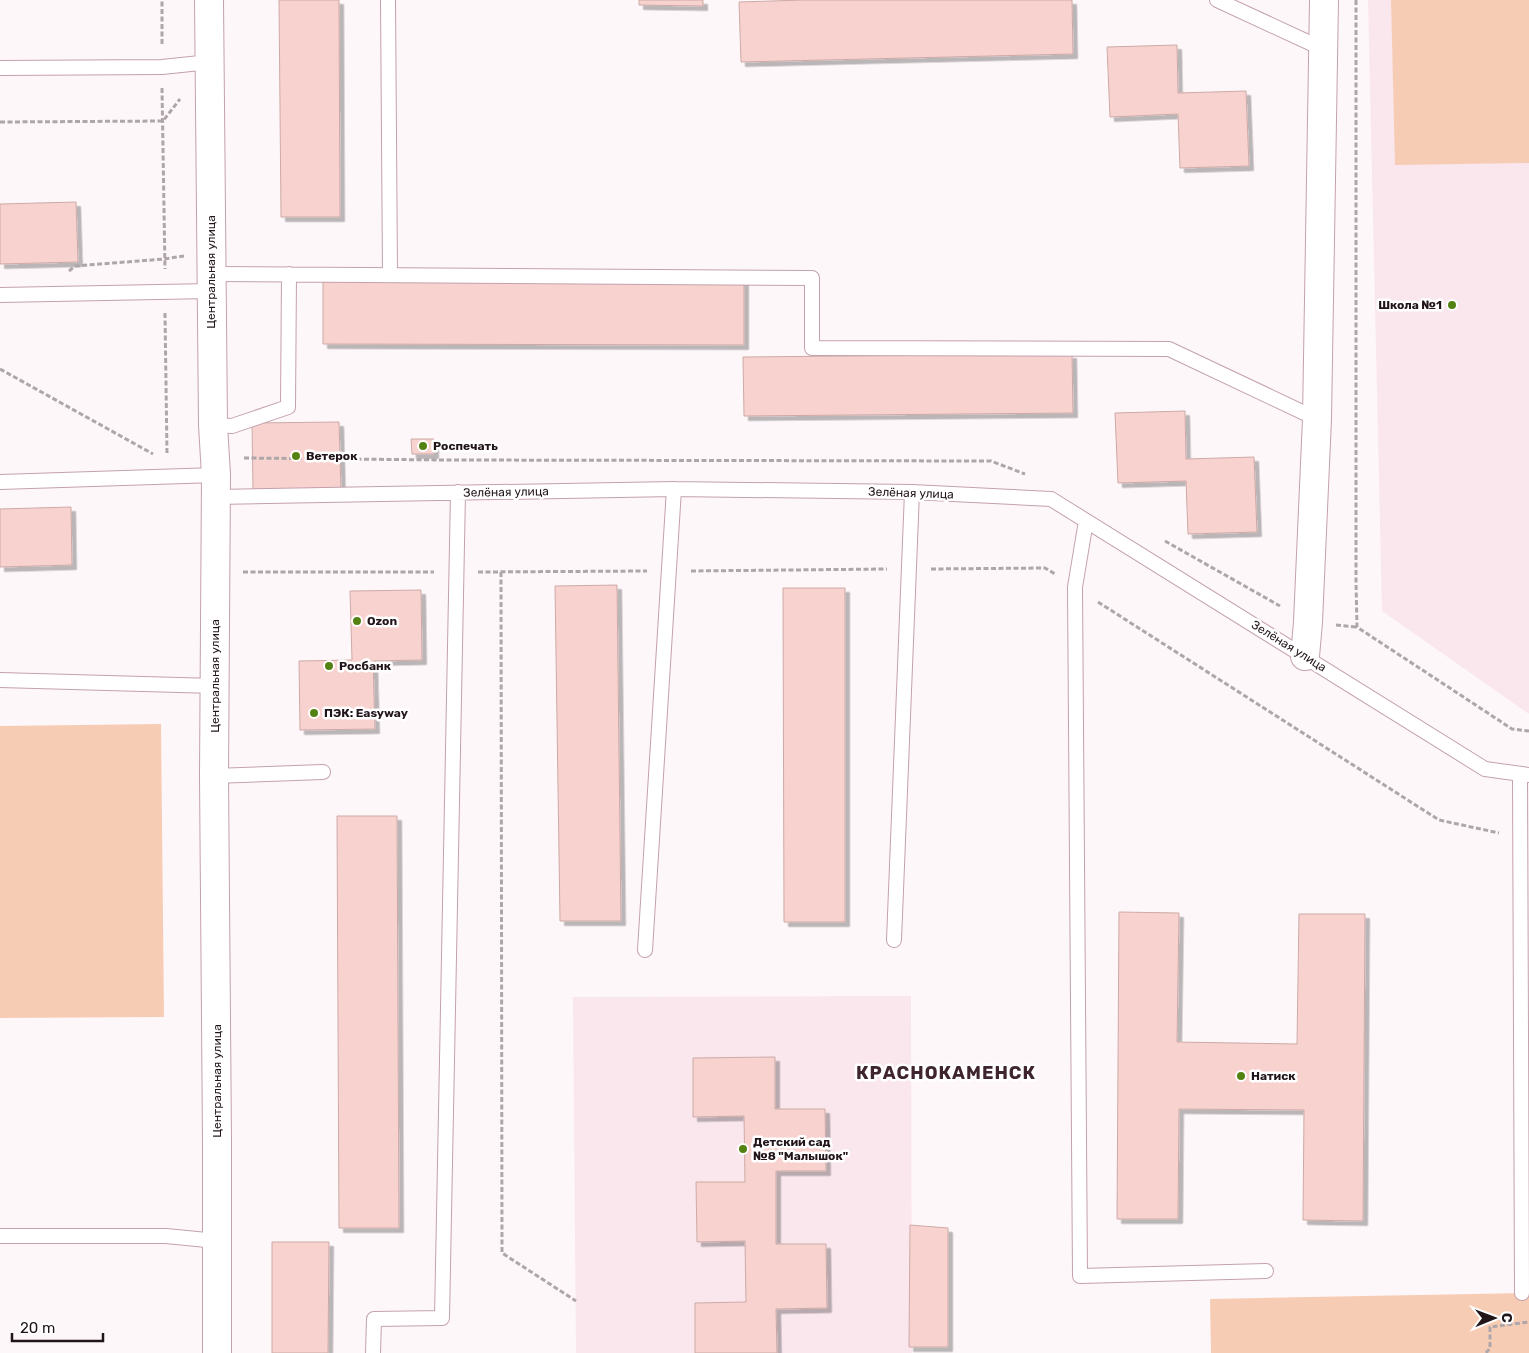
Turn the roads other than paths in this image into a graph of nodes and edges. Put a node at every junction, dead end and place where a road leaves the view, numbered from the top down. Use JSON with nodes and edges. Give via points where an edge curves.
{"nodes":[{"id":1,"x":209,"y":0,"type":"edge"},
{"id":2,"x":388,"y":0,"type":"edge"},
{"id":3,"x":1217,"y":0,"type":"edge"},
{"id":4,"x":1324,"y":0,"type":"edge"},
{"id":5,"x":1323,"y":49,"type":"junction"},
{"id":6,"x":210,"y":62,"type":"junction"},
{"id":7,"x":0,"y":68,"type":"edge"},
{"id":8,"x":211,"y":272,"type":"junction"},
{"id":9,"x":289,"y":274,"type":"junction"},
{"id":10,"x":390,"y":275,"type":"junction"},
{"id":11,"x":0,"y":295,"type":"edge"},
{"id":12,"x":1317,"y":419,"type":"junction"},
{"id":13,"x":213,"y":425,"type":"junction"},
{"id":14,"x":0,"y":482,"type":"edge"},
{"id":15,"x":216,"y":486,"type":"junction"},
{"id":16,"x":674,"y":489,"type":"junction"},
{"id":17,"x":458,"y":492,"type":"junction"},
{"id":18,"x":912,"y":492,"type":"junction"},
{"id":19,"x":1086,"y":521,"type":"junction"},
{"id":20,"x":1305,"y":656,"type":"junction"},
{"id":21,"x":0,"y":680,"type":"edge"},
{"id":22,"x":215,"y":686,"type":"junction"},
{"id":23,"x":323,"y":772,"type":"dead end"},
{"id":24,"x":1525,"y":775,"type":"edge"},
{"id":25,"x":214,"y":776,"type":"junction"},
{"id":26,"x":894,"y":940,"type":"dead end"},
{"id":27,"x":645,"y":950,"type":"dead end"},
{"id":28,"x":1525,"y":1095,"type":"edge"},
{"id":29,"x":0,"y":1236,"type":"edge"},
{"id":30,"x":217,"y":1241,"type":"junction"},
{"id":31,"x":1266,"y":1272,"type":"dead end"},
{"id":32,"x":1522,"y":1293,"type":"dead end"},
{"id":33,"x":216,"y":1353,"type":"edge"},
{"id":34,"x":373,"y":1353,"type":"edge"}],
"edges":[{"from":1,"to":6,"type":"street","name":"Центральная улица"},
{"from":2,"to":10,"type":"lane"},
{"from":3,"to":5,"type":"lane"},
{"from":4,"to":5,"type":"street"},
{"from":5,"to":12,"type":"street"},
{"from":6,"to":7,"type":"lane","via":[[162,67]]},
{"from":6,"to":8,"type":"street","name":"Центральная улица"},
{"from":8,"to":9,"type":"lane"},
{"from":8,"to":11,"type":"lane","via":[[165,292]]},
{"from":8,"to":13,"type":"street","name":"Центральная улица"},
{"from":9,"to":10,"type":"lane"},
{"from":9,"to":13,"type":"lane","via":[[288,407],[232,426]]},
{"from":10,"to":12,"type":"lane","via":[[812,278],[812,348],[1169,349]]},
{"from":12,"to":20,"type":"street"},
{"from":13,"to":15,"type":"street","name":"Центральная улица"},
{"from":14,"to":15,"type":"lane","name":"Зелёная улица"},
{"from":15,"to":17,"type":"lane","name":"Зелёная улица"},
{"from":15,"to":22,"type":"street","name":"Центральная улица"},
{"from":16,"to":17,"type":"lane","name":"Зелёная улица"},
{"from":16,"to":18,"type":"lane","name":"Зелёная улица"},
{"from":16,"to":27,"type":"lane"},
{"from":17,"to":34,"type":"lane","via":[[442,1318],[374,1319]]},
{"from":18,"to":19,"type":"lane","name":"Зелёная улица","via":[[1051,499]]},
{"from":18,"to":26,"type":"lane"},
{"from":19,"to":20,"type":"lane","name":"Зелёная улица"},
{"from":19,"to":31,"type":"lane","via":[[1075,587],[1080,1276]]},
{"from":20,"to":24,"type":"lane","name":"Зелёная улица","via":[[1485,769]]},
{"from":21,"to":22,"type":"lane"},
{"from":22,"to":25,"type":"street","name":"Центральная улица"},
{"from":23,"to":25,"type":"lane"},
{"from":24,"to":28,"type":"lane"},
{"from":25,"to":30,"type":"street","name":"Центральная улица"},
{"from":28,"to":32,"type":"lane"},
{"from":29,"to":30,"type":"lane","via":[[166,1236]]},
{"from":30,"to":33,"type":"street","name":"Центральная улица"}]}
